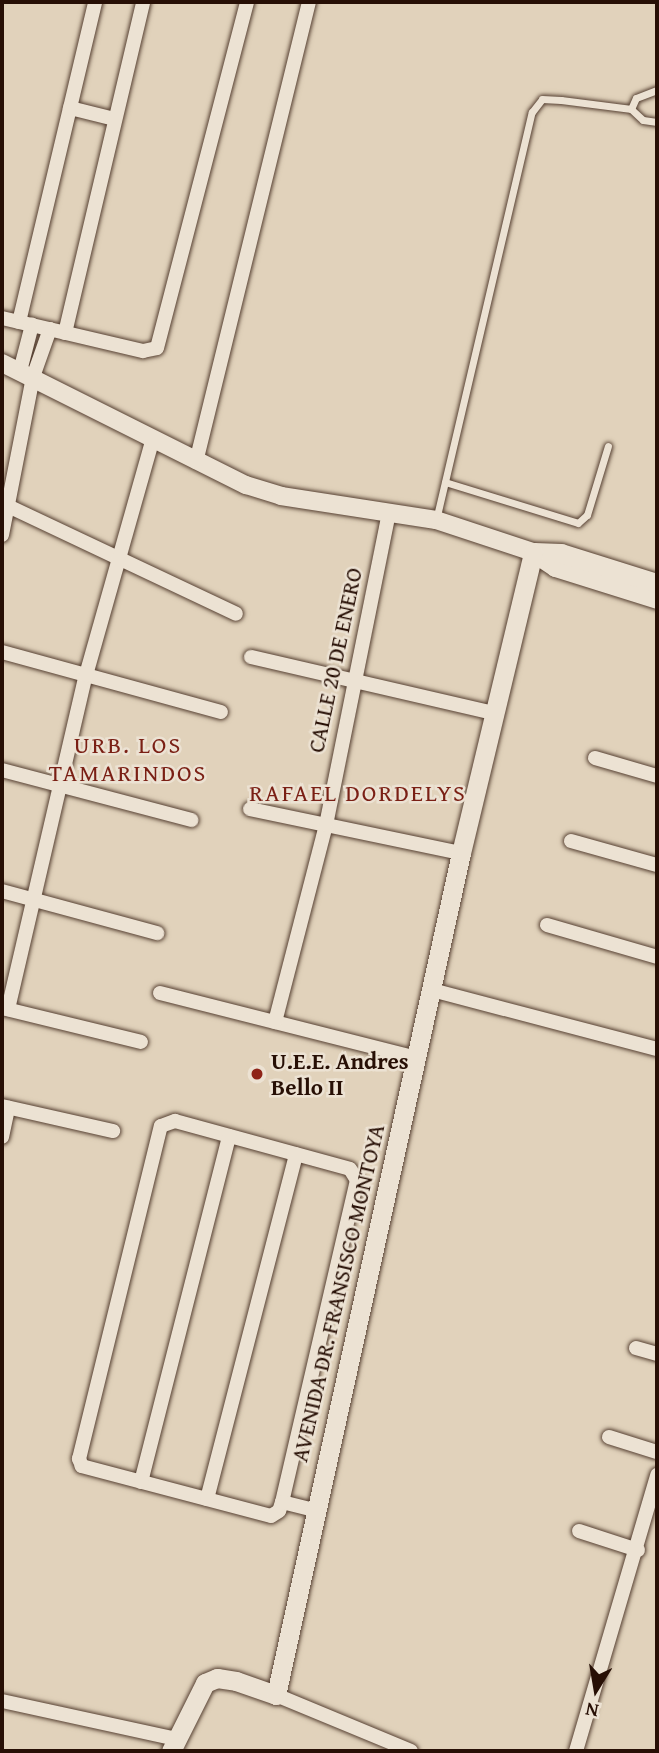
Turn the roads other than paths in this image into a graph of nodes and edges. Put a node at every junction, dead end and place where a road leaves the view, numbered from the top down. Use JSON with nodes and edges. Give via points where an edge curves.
{"nodes":[{"id":1,"x":95,"y":2,"type":"edge"},
{"id":2,"x":143,"y":2,"type":"edge"},
{"id":3,"x":247,"y":2,"type":"edge"},
{"id":4,"x":309,"y":2,"type":"edge"},
{"id":5,"x":657,"y":90,"type":"edge"},
{"id":6,"x":70,"y":108,"type":"junction"},
{"id":7,"x":631,"y":108,"type":"junction"},
{"id":8,"x":114,"y":119,"type":"junction"},
{"id":9,"x":657,"y":122,"type":"edge"},
{"id":10,"x":2,"y":318,"type":"edge"},
{"id":11,"x":26,"y":323,"type":"junction"},
{"id":12,"x":50,"y":329,"type":"junction"},
{"id":13,"x":65,"y":333,"type":"junction"},
{"id":14,"x":2,"y":363,"type":"edge"},
{"id":15,"x":27,"y":374,"type":"junction"},
{"id":16,"x":153,"y":439,"type":"junction"},
{"id":17,"x":608,"y":446,"type":"dead end"},
{"id":18,"x":196,"y":462,"type":"junction"},
{"id":19,"x":445,"y":482,"type":"junction"},
{"id":20,"x":8,"y":506,"type":"junction"},
{"id":21,"x":389,"y":512,"type":"junction"},
{"id":22,"x":436,"y":520,"type":"junction"},
{"id":23,"x":2,"y":535,"type":"edge"},
{"id":24,"x":533,"y":552,"type":"junction"},
{"id":25,"x":117,"y":560,"type":"junction"},
{"id":26,"x":657,"y":583,"type":"edge"},
{"id":27,"x":657,"y":599,"type":"edge"},
{"id":28,"x":236,"y":614,"type":"dead end"},
{"id":29,"x":2,"y":652,"type":"edge"},
{"id":30,"x":251,"y":657,"type":"dead end"},
{"id":31,"x":86,"y":675,"type":"junction"},
{"id":32,"x":353,"y":679,"type":"junction"},
{"id":33,"x":221,"y":712,"type":"dead end"},
{"id":34,"x":494,"y":713,"type":"junction"},
{"id":35,"x":595,"y":758,"type":"dead end"},
{"id":36,"x":2,"y":770,"type":"edge"},
{"id":37,"x":657,"y":776,"type":"edge"},
{"id":38,"x":60,"y":786,"type":"junction"},
{"id":39,"x":250,"y":809,"type":"dead end"},
{"id":40,"x":191,"y":820,"type":"dead end"},
{"id":41,"x":326,"y":825,"type":"junction"},
{"id":42,"x":571,"y":841,"type":"dead end"},
{"id":43,"x":461,"y":853,"type":"junction"},
{"id":44,"x":657,"y":865,"type":"edge"},
{"id":45,"x":2,"y":891,"type":"edge"},
{"id":46,"x":34,"y":900,"type":"junction"},
{"id":47,"x":547,"y":925,"type":"dead end"},
{"id":48,"x":157,"y":933,"type":"dead end"},
{"id":49,"x":657,"y":957,"type":"edge"},
{"id":50,"x":432,"y":990,"type":"junction"},
{"id":51,"x":160,"y":993,"type":"dead end"},
{"id":52,"x":5,"y":1008,"type":"edge"},
{"id":53,"x":275,"y":1022,"type":"junction"},
{"id":54,"x":141,"y":1042,"type":"dead end"},
{"id":55,"x":657,"y":1049,"type":"edge"},
{"id":56,"x":416,"y":1058,"type":"junction"},
{"id":57,"x":5,"y":1107,"type":"edge"},
{"id":58,"x":113,"y":1131,"type":"dead end"},
{"id":59,"x":229,"y":1136,"type":"junction"},
{"id":60,"x":2,"y":1137,"type":"edge"},
{"id":61,"x":296,"y":1154,"type":"junction"},
{"id":62,"x":636,"y":1348,"type":"dead end"},
{"id":63,"x":657,"y":1354,"type":"edge"},
{"id":64,"x":610,"y":1437,"type":"dead end"},
{"id":65,"x":657,"y":1452,"type":"edge"},
{"id":66,"x":657,"y":1475,"type":"edge"},
{"id":67,"x":141,"y":1482,"type":"junction"},
{"id":68,"x":207,"y":1499,"type":"junction"},
{"id":69,"x":282,"y":1502,"type":"junction"},
{"id":70,"x":314,"y":1510,"type":"junction"},
{"id":71,"x":579,"y":1531,"type":"dead end"},
{"id":72,"x":638,"y":1550,"type":"junction"},
{"id":73,"x":276,"y":1695,"type":"junction"},
{"id":74,"x":2,"y":1701,"type":"edge"},
{"id":75,"x":173,"y":1745,"type":"edge"},
{"id":76,"x":411,"y":1751,"type":"edge"},
{"id":77,"x":576,"y":1751,"type":"edge"}],
"edges":[{"from":1,"to":6,"type":"street"},
{"from":2,"to":8,"type":"street"},
{"from":3,"to":13,"type":"street","via":[[162,341],[153,351],[143,351]]},
{"from":4,"to":18,"type":"street"},
{"from":5,"to":7,"type":"lane","via":[[635,99]]},
{"from":6,"to":8,"type":"street"},
{"from":6,"to":11,"type":"street"},
{"from":7,"to":9,"type":"lane","via":[[643,120]]},
{"from":7,"to":19,"type":"lane","via":[[542,99],[532,112]]},
{"from":8,"to":13,"type":"street"},
{"from":10,"to":11,"type":"street"},
{"from":11,"to":12,"type":"street"},
{"from":11,"to":15,"type":"street"},
{"from":12,"to":13,"type":"street"},
{"from":12,"to":15,"type":"street"},
{"from":14,"to":15,"type":"street"},
{"from":15,"to":16,"type":"street"},
{"from":15,"to":20,"type":"street"},
{"from":16,"to":18,"type":"street"},
{"from":16,"to":25,"type":"street"},
{"from":17,"to":19,"type":"lane","via":[[587,515],[578,523]]},
{"from":18,"to":21,"type":"street","via":[[281,496]]},
{"from":19,"to":22,"type":"lane"},
{"from":20,"to":23,"type":"street"},
{"from":20,"to":25,"type":"street"},
{"from":21,"to":22,"type":"street"},
{"from":21,"to":32,"type":"street","name":"CALLE 20 DE ENERO"},
{"from":22,"to":24,"type":"street"},
{"from":24,"to":26,"type":"main road","via":[[561,553]]},
{"from":24,"to":27,"type":"main road","via":[[555,566]]},
{"from":24,"to":34,"type":"main road","name":"AVENIDA DR. FRANSISCO MONTOYA"},
{"from":25,"to":28,"type":"street"},
{"from":25,"to":31,"type":"street"},
{"from":29,"to":31,"type":"street"},
{"from":30,"to":32,"type":"street"},
{"from":31,"to":33,"type":"street"},
{"from":31,"to":38,"type":"street"},
{"from":32,"to":34,"type":"street"},
{"from":32,"to":41,"type":"street","name":"CALLE 20 DE ENERO"},
{"from":34,"to":43,"type":"main road","name":"AVENIDA DR. FRANSISCO MONTOYA"},
{"from":35,"to":37,"type":"street"},
{"from":36,"to":38,"type":"street"},
{"from":38,"to":40,"type":"street"},
{"from":38,"to":46,"type":"street"},
{"from":39,"to":41,"type":"street"},
{"from":41,"to":43,"type":"street"},
{"from":41,"to":53,"type":"street","name":"CALLE 20 DE ENERO"},
{"from":42,"to":44,"type":"street"},
{"from":43,"to":50,"type":"main road","name":"AVENIDA DR. FRANSISCO MONTOYA"},
{"from":45,"to":46,"type":"street"},
{"from":46,"to":48,"type":"street"},
{"from":46,"to":52,"type":"street"},
{"from":47,"to":49,"type":"street"},
{"from":50,"to":55,"type":"street"},
{"from":50,"to":56,"type":"main road","name":"AVENIDA DR. FRANSISCO MONTOYA"},
{"from":51,"to":53,"type":"street"},
{"from":52,"to":54,"type":"street"},
{"from":53,"to":56,"type":"street"},
{"from":56,"to":70,"type":"main road","name":"AVENIDA DR. FRANSISCO MONTOYA"},
{"from":57,"to":58,"type":"street"},
{"from":57,"to":60,"type":"street"},
{"from":59,"to":61,"type":"street"},
{"from":59,"to":67,"type":"street"},
{"from":59,"to":67,"type":"street","via":[[175,1121],[161,1126],[78,1454],[82,1466]]},
{"from":61,"to":68,"type":"street"},
{"from":61,"to":69,"type":"street","via":[[350,1168],[358,1185]]},
{"from":62,"to":63,"type":"street"},
{"from":64,"to":65,"type":"street"},
{"from":66,"to":72,"type":"street"},
{"from":67,"to":68,"type":"street"},
{"from":68,"to":69,"type":"street","via":[[271,1516]]},
{"from":69,"to":70,"type":"street"},
{"from":70,"to":73,"type":"main road","name":"AVENIDA DR. FRANSISCO MONTOYA"},
{"from":71,"to":72,"type":"street"},
{"from":72,"to":77,"type":"street"},
{"from":73,"to":75,"type":"main road","via":[[236,1681],[217,1678],[205,1682]]},
{"from":73,"to":76,"type":"street"},
{"from":74,"to":75,"type":"street"}]}
